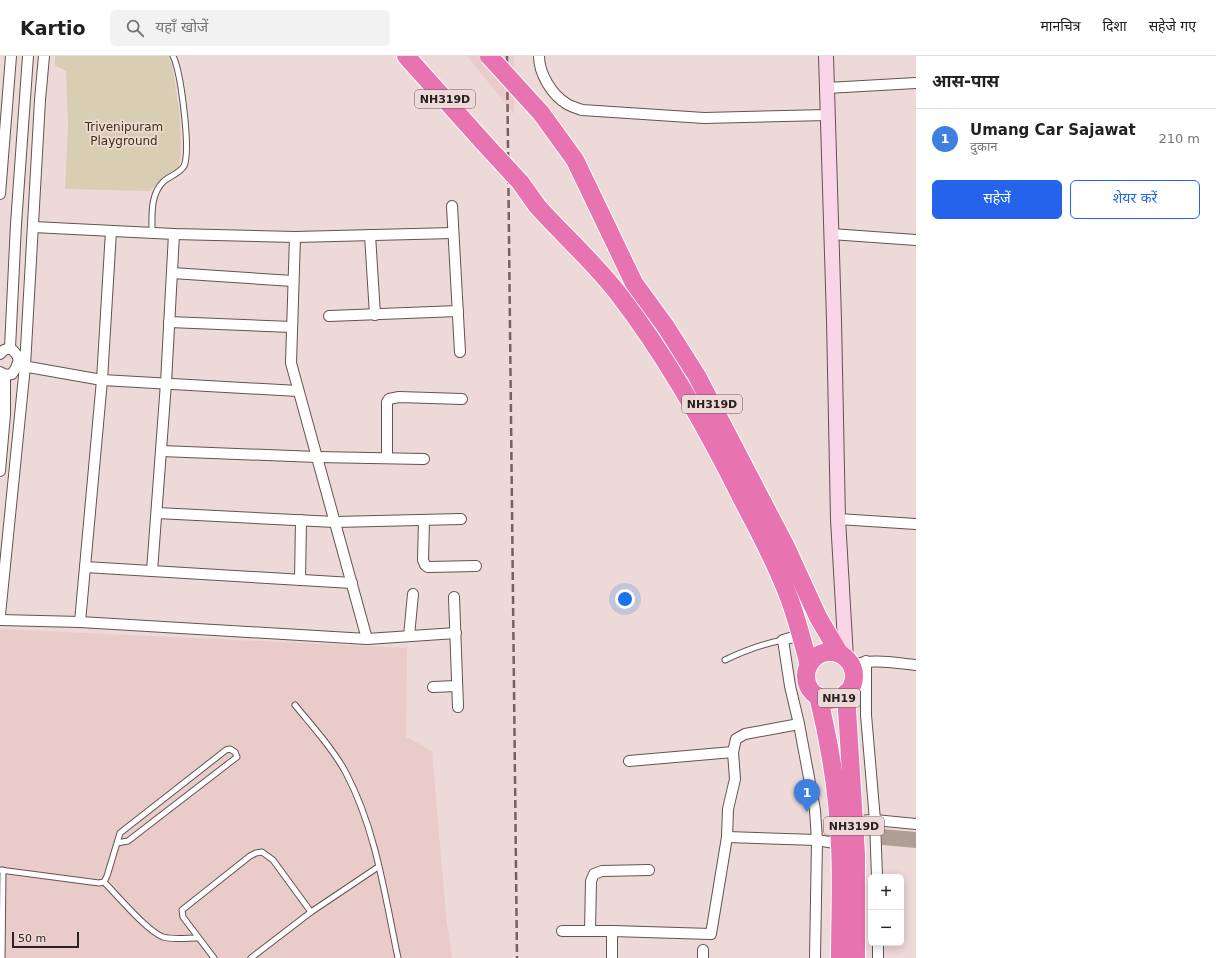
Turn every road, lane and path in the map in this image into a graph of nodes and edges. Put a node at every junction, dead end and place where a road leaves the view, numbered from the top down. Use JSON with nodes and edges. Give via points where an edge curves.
{"nodes":[{"id":1,"x":11,"y":56,"type":"edge"},
{"id":2,"x":28,"y":56,"type":"edge"},
{"id":3,"x":44,"y":56,"type":"edge"},
{"id":4,"x":173,"y":56,"type":"edge"},
{"id":5,"x":406,"y":56,"type":"edge"},
{"id":6,"x":489,"y":56,"type":"edge"},
{"id":7,"x":539,"y":56,"type":"edge"},
{"id":8,"x":826,"y":56,"type":"edge"},
{"id":9,"x":916,"y":83,"type":"edge"},
{"id":10,"x":827,"y":88,"type":"junction"},
{"id":11,"x":4,"y":104,"type":"edge"},
{"id":12,"x":828,"y":115,"type":"junction"},
{"id":13,"x":2,"y":156,"type":"edge"},
{"id":14,"x":0,"y":194,"type":"edge"},
{"id":15,"x":452,"y":206,"type":"dead end"},
{"id":16,"x":33,"y":227,"type":"junction"},
{"id":17,"x":111,"y":231,"type":"junction"},
{"id":18,"x":453,"y":232,"type":"junction"},
{"id":19,"x":152,"y":233,"type":"junction"},
{"id":20,"x":174,"y":234,"type":"junction"},
{"id":21,"x":831,"y":234,"type":"junction"},
{"id":22,"x":370,"y":235,"type":"junction"},
{"id":23,"x":295,"y":237,"type":"junction"},
{"id":24,"x":916,"y":240,"type":"edge"},
{"id":25,"x":172,"y":273,"type":"junction"},
{"id":26,"x":293,"y":281,"type":"junction"},
{"id":27,"x":458,"y":311,"type":"junction"},
{"id":28,"x":375,"y":314,"type":"junction"},
{"id":29,"x":330,"y":316,"type":"dead end"},
{"id":30,"x":169,"y":322,"type":"junction"},
{"id":31,"x":292,"y":327,"type":"junction"},
{"id":32,"x":10,"y":348,"type":"junction"},
{"id":33,"x":460,"y":352,"type":"dead end"},
{"id":34,"x":0,"y":354,"type":"edge"},
{"id":35,"x":21,"y":366,"type":"junction"},
{"id":36,"x":2,"y":373,"type":"edge"},
{"id":37,"x":102,"y":380,"type":"junction"},
{"id":38,"x":166,"y":383,"type":"junction"},
{"id":39,"x":298,"y":390,"type":"junction"},
{"id":40,"x":462,"y":399,"type":"dead end"},
{"id":41,"x":161,"y":451,"type":"junction"},
{"id":42,"x":317,"y":457,"type":"junction"},
{"id":43,"x":387,"y":458,"type":"junction"},
{"id":44,"x":424,"y":459,"type":"dead end"},
{"id":45,"x":0,"y":471,"type":"edge"},
{"id":46,"x":156,"y":513,"type":"junction"},
{"id":47,"x":461,"y":519,"type":"dead end"},
{"id":48,"x":838,"y":519,"type":"junction"},
{"id":49,"x":301,"y":520,"type":"junction"},
{"id":50,"x":424,"y":520,"type":"junction"},
{"id":51,"x":335,"y":522,"type":"junction"},
{"id":52,"x":916,"y":524,"type":"edge"},
{"id":53,"x":476,"y":566,"type":"dead end"},
{"id":54,"x":85,"y":567,"type":"junction"},
{"id":55,"x":152,"y":571,"type":"junction"},
{"id":56,"x":300,"y":580,"type":"junction"},
{"id":57,"x":352,"y":583,"type":"junction"},
{"id":58,"x":412,"y":594,"type":"dead end"},
{"id":59,"x":454,"y":597,"type":"dead end"},
{"id":60,"x":0,"y":615,"type":"edge"},
{"id":61,"x":0,"y":620,"type":"edge"},
{"id":62,"x":80,"y":622,"type":"junction"},
{"id":63,"x":456,"y":633,"type":"junction"},
{"id":64,"x":800,"y":635,"type":"junction"},
{"id":65,"x":409,"y":636,"type":"junction"},
{"id":66,"x":367,"y":639,"type":"junction"},
{"id":67,"x":782,"y":640,"type":"junction"},
{"id":68,"x":851,"y":659,"type":"junction"},
{"id":69,"x":726,"y":660,"type":"dead end"},
{"id":70,"x":809,"y":665,"type":"junction"},
{"id":71,"x":916,"y":665,"type":"edge"},
{"id":72,"x":432,"y":686,"type":"dead end"},
{"id":73,"x":457,"y":686,"type":"junction"},
{"id":74,"x":846,"y":693,"type":"junction"},
{"id":75,"x":818,"y":696,"type":"junction"},
{"id":76,"x":295,"y":705,"type":"dead end"},
{"id":77,"x":458,"y":707,"type":"dead end"},
{"id":78,"x":799,"y":724,"type":"junction"},
{"id":79,"x":733,"y":752,"type":"junction"},
{"id":80,"x":629,"y":761,"type":"dead end"},
{"id":81,"x":875,"y":820,"type":"junction"},
{"id":82,"x":854,"y":821,"type":"junction"},
{"id":83,"x":916,"y":824,"type":"edge"},
{"id":84,"x":727,"y":837,"type":"junction"},
{"id":85,"x":817,"y":840,"type":"junction"},
{"id":86,"x":117,"y":844,"type":"junction"},
{"id":87,"x":840,"y":844,"type":"junction"},
{"id":88,"x":378,"y":867,"type":"junction"},
{"id":89,"x":2,"y":870,"type":"edge"},
{"id":90,"x":649,"y":870,"type":"dead end"},
{"id":91,"x":877,"y":874,"type":"edge"},
{"id":92,"x":104,"y":882,"type":"junction"},
{"id":93,"x":311,"y":912,"type":"junction"},
{"id":94,"x":562,"y":931,"type":"dead end"},
{"id":95,"x":590,"y":931,"type":"junction"},
{"id":96,"x":612,"y":931,"type":"junction"},
{"id":97,"x":197,"y":938,"type":"junction"},
{"id":98,"x":878,"y":946,"type":"edge"},
{"id":99,"x":2,"y":958,"type":"edge"},
{"id":100,"x":214,"y":958,"type":"edge"},
{"id":101,"x":252,"y":958,"type":"edge"},
{"id":102,"x":398,"y":958,"type":"edge"},
{"id":103,"x":612,"y":958,"type":"edge"},
{"id":104,"x":815,"y":958,"type":"edge"},
{"id":105,"x":840,"y":958,"type":"edge"},
{"id":106,"x":856,"y":958,"type":"edge"},
{"id":107,"x":878,"y":958,"type":"edge"}],
"edges":[{"from":1,"to":11,"type":"street"},
{"from":2,"to":32,"type":"street"},
{"from":3,"to":16,"type":"street"},
{"from":4,"to":19,"type":"lane","via":[[181,84],[186,159],[183,167],[164,181],[156,192],[152,210]]},
{"from":5,"to":64,"type":"highway","number":"NH319D","bridge":true,"via":[[520,182],[537,206],[593,263],[657,347],[729,472],[770,554],[786,590]]},
{"from":6,"to":68,"type":"highway","number":"NH319D","bridge":true,"via":[[541,113],[575,160],[634,283],[697,376],[782,540],[818,617]]},
{"from":7,"to":12,"type":"street","via":[[542,72],[558,98],[582,110],[704,118]]},
{"from":8,"to":10,"type":"street"},
{"from":9,"to":10,"type":"street"},
{"from":10,"to":12,"type":"street"},
{"from":11,"to":13,"type":"street"},
{"from":12,"to":21,"type":"street"},
{"from":13,"to":14,"type":"street"},
{"from":15,"to":18,"type":"street"},
{"from":16,"to":17,"type":"street"},
{"from":16,"to":35,"type":"street"},
{"from":17,"to":19,"type":"street"},
{"from":17,"to":37,"type":"street"},
{"from":18,"to":22,"type":"street"},
{"from":18,"to":27,"type":"street"},
{"from":19,"to":20,"type":"street"},
{"from":20,"to":23,"type":"street"},
{"from":20,"to":25,"type":"street"},
{"from":21,"to":24,"type":"street"},
{"from":21,"to":48,"type":"street"},
{"from":22,"to":23,"type":"street"},
{"from":22,"to":28,"type":"street"},
{"from":23,"to":26,"type":"street"},
{"from":25,"to":26,"type":"street"},
{"from":25,"to":30,"type":"street"},
{"from":26,"to":31,"type":"street"},
{"from":27,"to":28,"type":"street"},
{"from":27,"to":33,"type":"street"},
{"from":28,"to":29,"type":"street"},
{"from":30,"to":31,"type":"street"},
{"from":30,"to":38,"type":"street"},
{"from":31,"to":39,"type":"street","via":[[291,363]]},
{"from":32,"to":34,"type":"street"},
{"from":32,"to":35,"type":"street","via":[[17,353]]},
{"from":35,"to":36,"type":"street","via":[[12,374]]},
{"from":35,"to":37,"type":"street"},
{"from":35,"to":60,"type":"street"},
{"from":36,"to":45,"type":"street","via":[[5,414]]},
{"from":37,"to":38,"type":"street"},
{"from":37,"to":54,"type":"street"},
{"from":38,"to":39,"type":"street"},
{"from":38,"to":41,"type":"street"},
{"from":39,"to":42,"type":"street"},
{"from":40,"to":43,"type":"street","via":[[398,396],[391,398],[387,402]]},
{"from":41,"to":42,"type":"street"},
{"from":41,"to":46,"type":"street"},
{"from":42,"to":43,"type":"street"},
{"from":42,"to":51,"type":"street"},
{"from":43,"to":44,"type":"street"},
{"from":46,"to":49,"type":"street"},
{"from":46,"to":55,"type":"street"},
{"from":47,"to":50,"type":"street"},
{"from":48,"to":52,"type":"street"},
{"from":48,"to":68,"type":"street"},
{"from":49,"to":51,"type":"street"},
{"from":49,"to":56,"type":"street"},
{"from":50,"to":51,"type":"street"},
{"from":50,"to":53,"type":"street","via":[[424,565]]},
{"from":51,"to":57,"type":"street"},
{"from":54,"to":55,"type":"street"},
{"from":54,"to":62,"type":"street"},
{"from":55,"to":56,"type":"street"},
{"from":56,"to":57,"type":"street"},
{"from":57,"to":66,"type":"street"},
{"from":58,"to":65,"type":"street"},
{"from":59,"to":63,"type":"street"},
{"from":61,"to":62,"type":"street"},
{"from":62,"to":66,"type":"street"},
{"from":63,"to":65,"type":"street"},
{"from":63,"to":73,"type":"street"},
{"from":64,"to":67,"type":"street"},
{"from":64,"to":70,"type":"highway","number":"NH319D"},
{"from":65,"to":66,"type":"street"},
{"from":67,"to":69,"type":"lane","via":[[765,643]]},
{"from":67,"to":78,"type":"street"},
{"from":68,"to":70,"type":"highway","via":[[830,652],[822,653]]},
{"from":68,"to":71,"type":"street"},
{"from":68,"to":74,"type":"highway","number":"NH19","via":[[853,682]]},
{"from":68,"to":81,"type":"street","via":[[866,715]]},
{"from":70,"to":75,"type":"highway","number":"NH19","via":[[807,682]]},
{"from":72,"to":73,"type":"street"},
{"from":73,"to":77,"type":"street"},
{"from":74,"to":75,"type":"highway","number":"NH19","via":[[835,699]]},
{"from":74,"to":82,"type":"highway","number":"NH319D"},
{"from":75,"to":87,"type":"highway","number":"NH319D","via":[[833,771]]},
{"from":76,"to":88,"type":"lane","via":[[346,772],[364,812]]},
{"from":78,"to":79,"type":"street","via":[[740,736],[736,738]]},
{"from":78,"to":85,"type":"street","via":[[811,780]]},
{"from":79,"to":80,"type":"street"},
{"from":79,"to":84,"type":"street","via":[[735,778],[728,809]]},
{"from":81,"to":82,"type":"street"},
{"from":81,"to":83,"type":"street"},
{"from":81,"to":91,"type":"street"},
{"from":82,"to":106,"type":"highway","number":"NH319D"},
{"from":84,"to":85,"type":"street"},
{"from":84,"to":96,"type":"street","via":[[711,934]]},
{"from":85,"to":87,"type":"street"},
{"from":85,"to":104,"type":"street"},
{"from":86,"to":86,"type":"lane","via":[[120,833],[226,750],[230,748],[235,752],[237,757],[128,841]]},
{"from":86,"to":92,"type":"lane"},
{"from":87,"to":105,"type":"highway","number":"NH319D"},
{"from":88,"to":93,"type":"lane"},
{"from":88,"to":102,"type":"lane"},
{"from":89,"to":92,"type":"lane"},
{"from":89,"to":99,"type":"lane"},
{"from":90,"to":95,"type":"street","via":[[602,871],[594,874],[591,881]]},
{"from":92,"to":97,"type":"lane","via":[[156,932],[171,938]]},
{"from":93,"to":97,"type":"lane","via":[[273,860],[267,854],[256,853],[182,910],[182,917]]},
{"from":93,"to":101,"type":"lane"},
{"from":94,"to":95,"type":"street"},
{"from":95,"to":96,"type":"street"},
{"from":96,"to":103,"type":"street"},
{"from":97,"to":100,"type":"lane"},
{"from":98,"to":107,"type":"street"}]}
